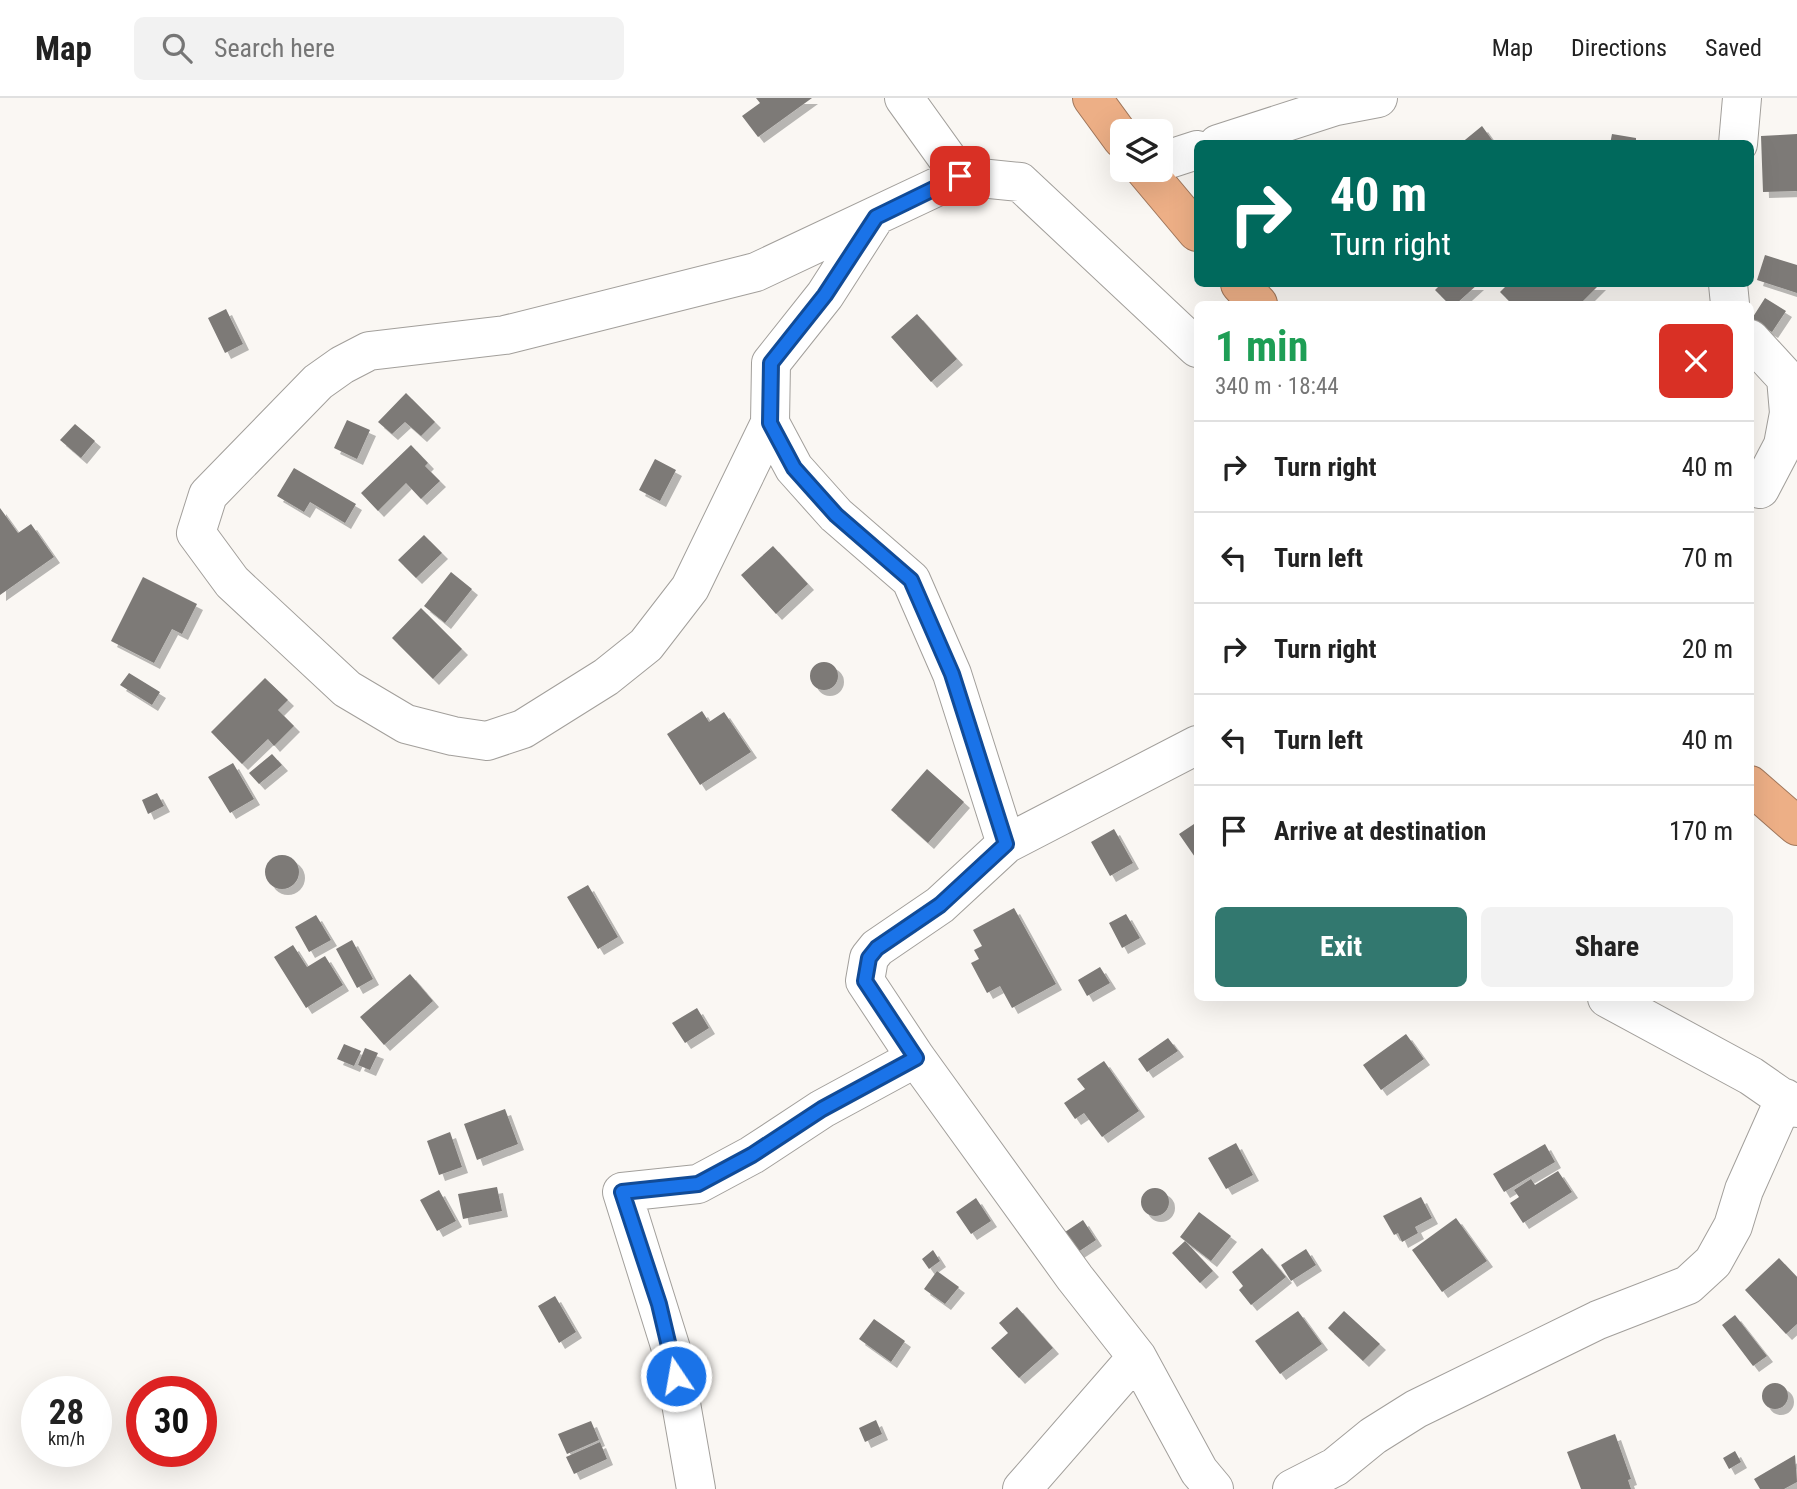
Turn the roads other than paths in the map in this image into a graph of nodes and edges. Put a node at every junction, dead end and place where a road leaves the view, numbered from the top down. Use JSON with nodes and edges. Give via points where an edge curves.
{"nodes":[{"id":1,"x":904,"y":98,"type":"edge"},
{"id":2,"x":1092,"y":98,"type":"edge"},
{"id":3,"x":1378,"y":98,"type":"edge"},
{"id":4,"x":1742,"y":98,"type":"edge"},
{"id":5,"x":1110,"y":123,"type":"edge"},
{"id":6,"x":1230,"y":140,"type":"edge"},
{"id":7,"x":1738,"y":140,"type":"edge"},
{"id":8,"x":1194,"y":151,"type":"edge"},
{"id":9,"x":1173,"y":158,"type":"edge"},
{"id":10,"x":960,"y":176,"type":"junction"},
{"id":11,"x":1155,"y":182,"type":"edge"},
{"id":12,"x":876,"y":217,"type":"junction"},
{"id":13,"x":1194,"y":228,"type":"edge"},
{"id":14,"x":1243,"y":287,"type":"edge"},
{"id":15,"x":1255,"y":301,"type":"edge"},
{"id":16,"x":1754,"y":344,"type":"edge"},
{"id":17,"x":1194,"y":345,"type":"edge"},
{"id":18,"x":770,"y":423,"type":"junction"},
{"id":19,"x":1797,"y":479,"type":"edge"},
{"id":20,"x":1755,"y":490,"type":"edge"},
{"id":21,"x":1194,"y":747,"type":"edge"},
{"id":22,"x":1754,"y":788,"type":"edge"},
{"id":23,"x":1797,"y":826,"type":"edge"},
{"id":24,"x":1006,"y":844,"type":"junction"},
{"id":25,"x":1613,"y":1001,"type":"edge"},
{"id":26,"x":916,"y":1058,"type":"junction"},
{"id":27,"x":1791,"y":1103,"type":"edge"},
{"id":28,"x":1137,"y":1357,"type":"junction"},
{"id":29,"x":696,"y":1489,"type":"edge"},
{"id":30,"x":1022,"y":1489,"type":"edge"},
{"id":31,"x":1214,"y":1489,"type":"edge"},
{"id":32,"x":1292,"y":1489,"type":"edge"}],
"edges":[{"from":1,"to":10,"type":"street"},
{"from":2,"to":5,"type":"highway"},
{"from":3,"to":6,"type":"street","via":[[1336,106]]},
{"from":4,"to":7,"type":"street"},
{"from":8,"to":9,"type":"street"},
{"from":10,"to":12,"type":"street"},
{"from":10,"to":17,"type":"street","via":[[1020,182]]},
{"from":11,"to":13,"type":"highway"},
{"from":12,"to":18,"type":"street","via":[[825,295],[771,363]]},
{"from":12,"to":18,"type":"street","via":[[756,272],[611,311],[505,335],[369,351],[318,382],[227,475],[208,495],[195,533],[232,582],[347,689],[406,724],[487,741],[523,729],[606,677],[646,645],[690,588]]},
{"from":14,"to":15,"type":"highway"},
{"from":16,"to":20,"type":"street","via":[[1786,378],[1789,413],[1783,444]]},
{"from":18,"to":24,"type":"street","via":[[794,468],[836,515],[911,580],[952,674]]},
{"from":19,"to":20,"type":"street"},
{"from":21,"to":24,"type":"street"},
{"from":22,"to":23,"type":"highway"},
{"from":24,"to":26,"type":"street","via":[[940,905],[869,958],[865,981]]},
{"from":25,"to":27,"type":"street"},
{"from":26,"to":28,"type":"street","via":[[1113,1331]]},
{"from":26,"to":29,"type":"street","via":[[698,1184],[622,1192],[672,1352]]},
{"from":27,"to":32,"type":"street","via":[[1744,1190],[1713,1262],[1688,1285],[1598,1320],[1416,1409],[1335,1467]]},
{"from":28,"to":30,"type":"street"},
{"from":28,"to":31,"type":"street","via":[[1199,1471]]}]}
